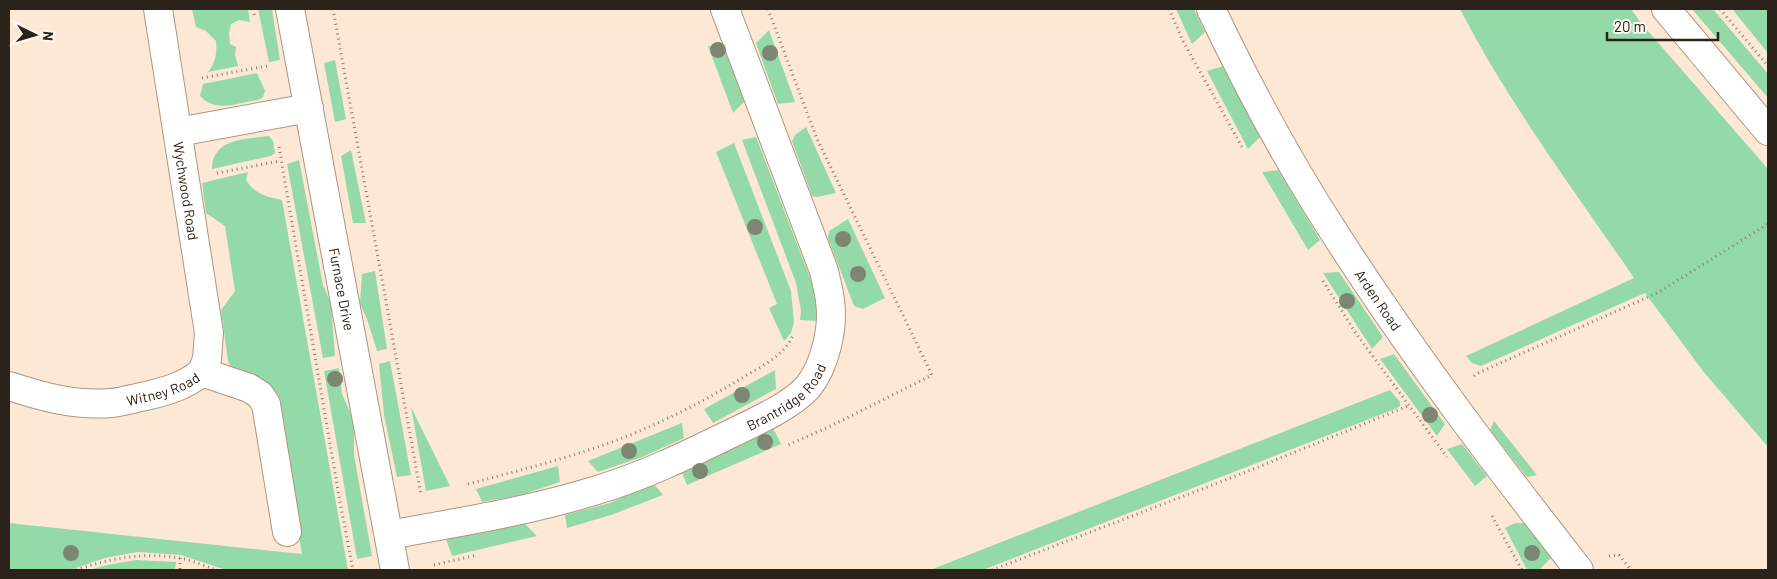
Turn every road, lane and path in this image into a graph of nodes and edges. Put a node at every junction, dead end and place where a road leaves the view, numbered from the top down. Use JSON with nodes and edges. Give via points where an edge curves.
{"nodes":[{"id":1,"x":158,"y":9,"type":"edge"},
{"id":2,"x":253,"y":9,"type":"edge"},
{"id":3,"x":290,"y":9,"type":"edge"},
{"id":4,"x":333,"y":9,"type":"edge"},
{"id":5,"x":724,"y":9,"type":"edge"},
{"id":6,"x":768,"y":9,"type":"edge"},
{"id":7,"x":1211,"y":9,"type":"edge"},
{"id":8,"x":1666,"y":9,"type":"edge"},
{"id":9,"x":1720,"y":9,"type":"edge"},
{"id":10,"x":255,"y":18,"type":"dead end"},
{"id":11,"x":341,"y":53,"type":"junction"},
{"id":12,"x":263,"y":57,"type":"dead end"},
{"id":13,"x":300,"y":62,"type":"junction"},
{"id":14,"x":265,"y":66,"type":"junction"},
{"id":15,"x":1768,"y":66,"type":"edge"},
{"id":16,"x":170,"y":84,"type":"junction"},
{"id":17,"x":309,"y":108,"type":"junction"},
{"id":18,"x":276,"y":114,"type":"junction"},
{"id":19,"x":1768,"y":131,"type":"edge"},
{"id":20,"x":178,"y":132,"type":"junction"},
{"id":21,"x":280,"y":161,"type":"junction"},
{"id":22,"x":185,"y":179,"type":"junction"},
{"id":23,"x":1768,"y":224,"type":"edge"},
{"id":24,"x":796,"y":328,"type":"dead end"},
{"id":25,"x":202,"y":372,"type":"junction"},
{"id":26,"x":1471,"y":380,"type":"dead end"},
{"id":27,"x":9,"y":386,"type":"edge"},
{"id":28,"x":1408,"y":406,"type":"dead end"},
{"id":29,"x":1467,"y":423,"type":"junction"},
{"id":30,"x":1438,"y":446,"type":"dead end"},
{"id":31,"x":779,"y":449,"type":"dead end"},
{"id":32,"x":459,"y":487,"type":"dead end"},
{"id":33,"x":426,"y":528,"type":"junction"},
{"id":34,"x":288,"y":532,"type":"dead end"},
{"id":35,"x":390,"y":536,"type":"junction"},
{"id":36,"x":485,"y":554,"type":"dead end"},
{"id":37,"x":180,"y":558,"type":"junction"},
{"id":38,"x":434,"y":566,"type":"junction"},
{"id":39,"x":76,"y":570,"type":"edge"},
{"id":40,"x":180,"y":570,"type":"edge"},
{"id":41,"x":216,"y":570,"type":"edge"},
{"id":42,"x":354,"y":570,"type":"edge"},
{"id":43,"x":395,"y":570,"type":"edge"},
{"id":44,"x":434,"y":570,"type":"edge"},
{"id":45,"x":992,"y":570,"type":"edge"},
{"id":46,"x":1578,"y":570,"type":"edge"}],
"edges":[{"from":1,"to":16,"type":"street","name":"Wychwood Road"},
{"from":2,"to":10,"type":"path"},
{"from":3,"to":13,"type":"street","name":"Furnace Drive"},
{"from":4,"to":11,"type":"path"},
{"from":5,"to":33,"type":"street","name":"Brantridge Road","via":[[824,271],[831,302],[831,330],[822,361],[808,387],[765,417],[662,467],[597,490]]},
{"from":6,"to":31,"type":"path","via":[[818,139],[932,374]]},
{"from":7,"to":29,"type":"street","name":"Arden Road","via":[[1276,133],[1335,234]]},
{"from":8,"to":19,"type":"street"},
{"from":9,"to":15,"type":"path"},
{"from":11,"to":13,"type":"path"},
{"from":11,"to":33,"type":"path"},
{"from":12,"to":14,"type":"path"},
{"from":13,"to":14,"type":"path"},
{"from":13,"to":17,"type":"street","name":"Furnace Drive"},
{"from":14,"to":16,"type":"path"},
{"from":14,"to":18,"type":"path"},
{"from":16,"to":20,"type":"street","name":"Wychwood Road"},
{"from":17,"to":18,"type":"street"},
{"from":17,"to":35,"type":"street","name":"Furnace Drive"},
{"from":18,"to":20,"type":"street"},
{"from":18,"to":21,"type":"path"},
{"from":20,"to":22,"type":"street","name":"Wychwood Road"},
{"from":21,"to":22,"type":"path"},
{"from":21,"to":42,"type":"path"},
{"from":22,"to":25,"type":"street","name":"Wychwood Road","via":[[209,333],[207,359]]},
{"from":23,"to":26,"type":"path","via":[[1659,292],[1476,374]]},
{"from":24,"to":32,"type":"path","via":[[789,344],[775,358],[675,414],[608,443]]},
{"from":25,"to":27,"type":"street","name":"Witney Road","via":[[177,388],[114,403],[62,401]]},
{"from":25,"to":34,"type":"street","name":"Witney Road","via":[[248,388],[260,395],[266,404]]},
{"from":28,"to":45,"type":"path"},
{"from":29,"to":30,"type":"path"},
{"from":29,"to":46,"type":"street","name":"Arden Road"},
{"from":33,"to":35,"type":"street","name":"Brantridge Road"},
{"from":33,"to":38,"type":"path"},
{"from":35,"to":43,"type":"street","name":"Furnace Drive"},
{"from":36,"to":38,"type":"path"},
{"from":37,"to":39,"type":"path","via":[[136,555]]},
{"from":37,"to":40,"type":"path"},
{"from":37,"to":41,"type":"path"},
{"from":38,"to":44,"type":"path"}]}
